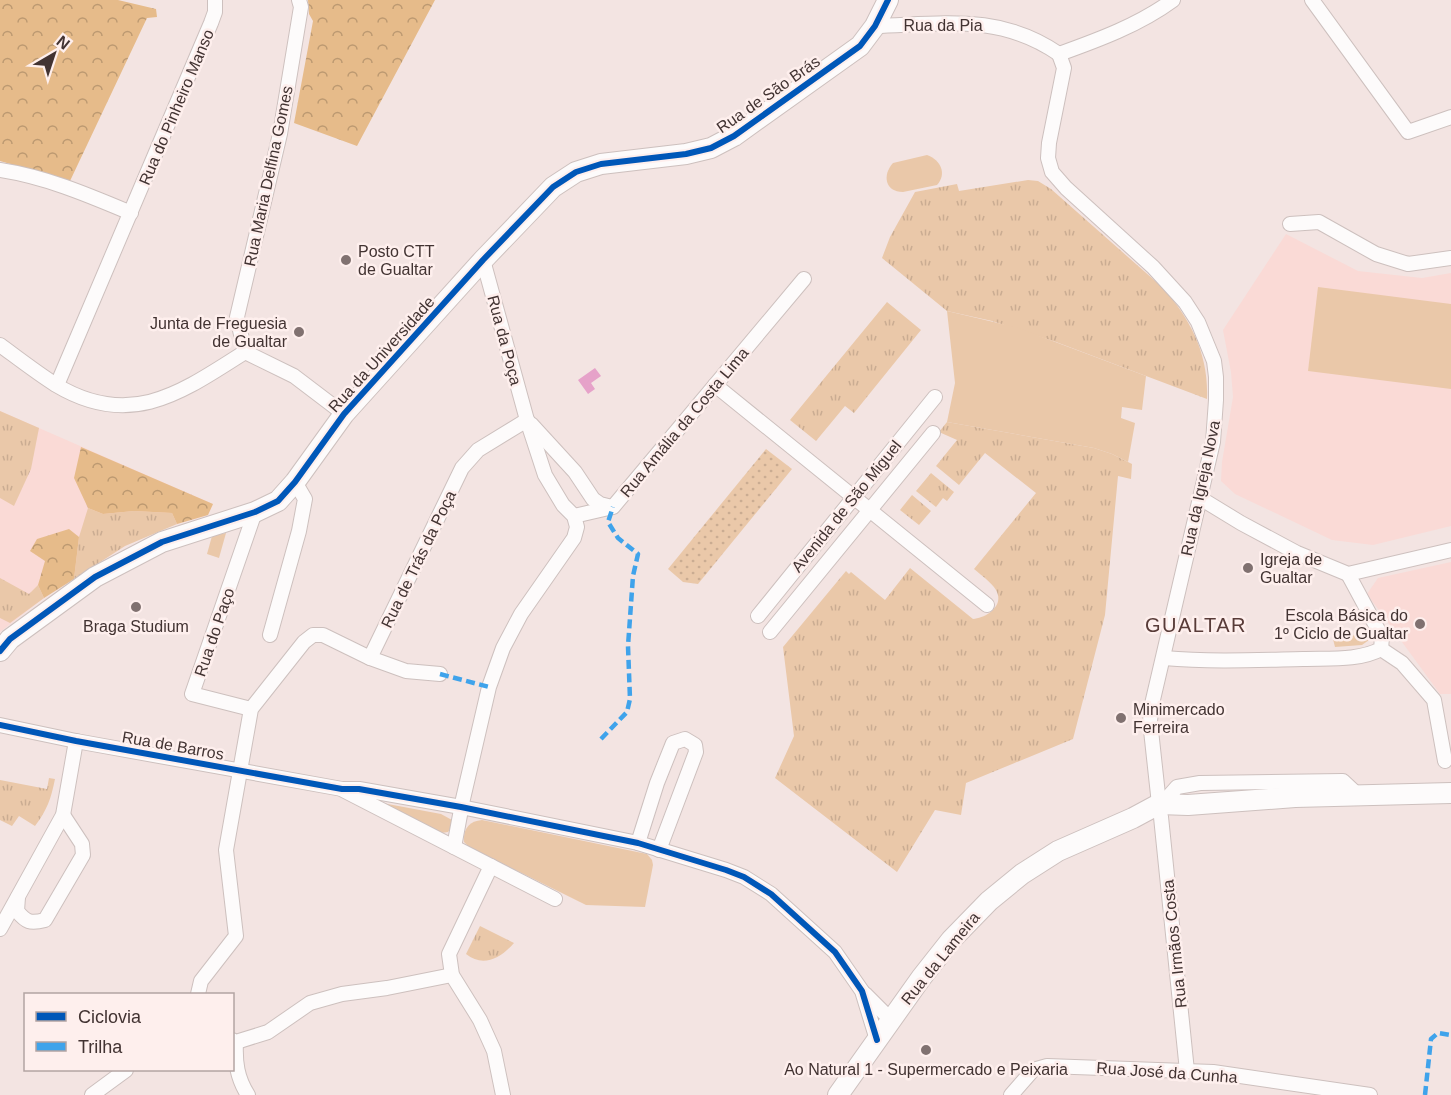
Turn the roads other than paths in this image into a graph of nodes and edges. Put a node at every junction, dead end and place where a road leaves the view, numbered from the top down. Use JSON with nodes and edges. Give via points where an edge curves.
{"nodes":[{"id":1,"x":215,"y":0,"type":"edge"},
{"id":2,"x":299,"y":0,"type":"edge"},
{"id":3,"x":888,"y":0,"type":"edge"},
{"id":4,"x":1173,"y":0,"type":"edge"},
{"id":5,"x":1312,"y":0,"type":"edge"},
{"id":6,"x":874,"y":26,"type":"junction"},
{"id":7,"x":1059,"y":54,"type":"junction"},
{"id":8,"x":1451,"y":117,"type":"edge"},
{"id":9,"x":0,"y":170,"type":"edge"},
{"id":10,"x":131,"y":213,"type":"junction"},
{"id":11,"x":1290,"y":224,"type":"dead end"},
{"id":12,"x":1451,"y":258,"type":"edge"},
{"id":13,"x":483,"y":260,"type":"junction"},
{"id":14,"x":804,"y":279,"type":"dead end"},
{"id":15,"x":0,"y":345,"type":"edge"},
{"id":16,"x":245,"y":352,"type":"junction"},
{"id":17,"x":57,"y":385,"type":"junction"},
{"id":18,"x":715,"y":385,"type":"junction"},
{"id":19,"x":935,"y":397,"type":"dead end"},
{"id":20,"x":344,"y":414,"type":"junction"},
{"id":21,"x":527,"y":420,"type":"junction"},
{"id":22,"x":933,"y":433,"type":"dead end"},
{"id":23,"x":296,"y":482,"type":"junction"},
{"id":24,"x":854,"y":497,"type":"junction"},
{"id":25,"x":1200,"y":498,"type":"junction"},
{"id":26,"x":613,"y":507,"type":"junction"},
{"id":27,"x":870,"y":511,"type":"junction"},
{"id":28,"x":255,"y":512,"type":"junction"},
{"id":29,"x":574,"y":516,"type":"junction"},
{"id":30,"x":1451,"y":550,"type":"edge"},
{"id":31,"x":1348,"y":574,"type":"junction"},
{"id":32,"x":987,"y":605,"type":"dead end"},
{"id":33,"x":758,"y":616,"type":"dead end"},
{"id":34,"x":770,"y":632,"type":"dead end"},
{"id":35,"x":270,"y":635,"type":"dead end"},
{"id":36,"x":1381,"y":648,"type":"junction"},
{"id":37,"x":0,"y":651,"type":"edge"},
{"id":38,"x":370,"y":658,"type":"junction"},
{"id":39,"x":1164,"y":658,"type":"junction"},
{"id":40,"x":440,"y":674,"type":"dead end"},
{"id":41,"x":251,"y":709,"type":"junction"},
{"id":42,"x":0,"y":725,"type":"edge"},
{"id":43,"x":76,"y":741,"type":"junction"},
{"id":44,"x":1445,"y":761,"type":"dead end"},
{"id":45,"x":241,"y":771,"type":"junction"},
{"id":46,"x":342,"y":789,"type":"junction"},
{"id":47,"x":1451,"y":793,"type":"edge"},
{"id":48,"x":1359,"y":796,"type":"junction"},
{"id":49,"x":461,"y":807,"type":"junction"},
{"id":50,"x":1160,"y":810,"type":"junction"},
{"id":51,"x":63,"y":815,"type":"junction"},
{"id":52,"x":634,"y":843,"type":"junction"},
{"id":53,"x":454,"y":847,"type":"junction"},
{"id":54,"x":659,"y":850,"type":"junction"},
{"id":55,"x":491,"y":866,"type":"junction"},
{"id":56,"x":18,"y":897,"type":"junction"},
{"id":57,"x":555,"y":899,"type":"dead end"},
{"id":58,"x":0,"y":929,"type":"edge"},
{"id":59,"x":452,"y":975,"type":"junction"},
{"id":60,"x":862,"y":991,"type":"junction"},
{"id":61,"x":198,"y":993,"type":"edge"},
{"id":62,"x":891,"y":1020,"type":"junction"},
{"id":63,"x":877,"y":1040,"type":"junction"},
{"id":64,"x":234,"y":1041,"type":"edge"},
{"id":65,"x":125,"y":1071,"type":"edge"},
{"id":66,"x":1187,"y":1071,"type":"junction"},
{"id":67,"x":92,"y":1095,"type":"edge"},
{"id":68,"x":248,"y":1095,"type":"edge"},
{"id":69,"x":503,"y":1095,"type":"edge"},
{"id":70,"x":838,"y":1095,"type":"edge"},
{"id":71,"x":1011,"y":1095,"type":"edge"},
{"id":72,"x":1370,"y":1095,"type":"edge"}],
"edges":[{"from":1,"to":10,"type":"street","name":"Rua do Pinheiro Manso","via":[[211,23]]},
{"from":2,"to":16,"type":"street","name":"Rua Maria Delfina Gomes","via":[[280,134],[237,317]]},
{"from":3,"to":6,"type":"street","name":"Rua de São Brás"},
{"from":4,"to":7,"type":"street","via":[[1102,38]]},
{"from":5,"to":8,"type":"street","via":[[1408,132]]},
{"from":6,"to":7,"type":"street","name":"Rua da Pia","via":[[977,23],[1014,30]]},
{"from":6,"to":13,"type":"street","name":"Rua de São Brás","via":[[860,46],[767,114],[711,148],[601,164],[576,172],[554,187]]},
{"from":7,"to":25,"type":"street","name":"Rua da Igreja Nova","via":[[1064,68],[1049,143],[1052,172],[1185,302],[1214,361],[1214,432]]},
{"from":9,"to":10,"type":"street","via":[[76,189]]},
{"from":10,"to":17,"type":"street","name":"Rua do Pinheiro Manso"},
{"from":11,"to":12,"type":"street","via":[[1319,222],[1376,254],[1408,264]]},
{"from":13,"to":20,"type":"street","name":"Rua da Universidade"},
{"from":13,"to":21,"type":"street","name":"Rua da Poça"},
{"from":14,"to":18,"type":"street","name":"Rua Amália da Costa Lima"},
{"from":15,"to":17,"type":"street"},
{"from":16,"to":17,"type":"street","via":[[194,385],[159,400],[130,406],[82,398]]},
{"from":16,"to":20,"type":"street","via":[[294,376]]},
{"from":18,"to":24,"type":"street"},
{"from":18,"to":26,"type":"street","name":"Rua Amália da Costa Lima"},
{"from":19,"to":24,"type":"street","name":"Avenida de São Miguel"},
{"from":20,"to":23,"type":"street","name":"Rua da Universidade"},
{"from":21,"to":26,"type":"street","name":"Rua da Poça","via":[[575,472],[593,499]]},
{"from":21,"to":29,"type":"street","name":"Rua da Poça","via":[[545,475]]},
{"from":21,"to":38,"type":"street","name":"Rua de Trás da Poça","via":[[478,450],[462,468]]},
{"from":22,"to":27,"type":"street","name":"Avenida de São Miguel"},
{"from":23,"to":28,"type":"street","name":"Rua da Universidade","via":[[278,501]]},
{"from":23,"to":35,"type":"street","via":[[305,500]]},
{"from":24,"to":27,"type":"street"},
{"from":24,"to":33,"type":"street","name":"Avenida de São Miguel"},
{"from":25,"to":31,"type":"street","via":[[1297,553]]},
{"from":25,"to":39,"type":"street","name":"Rua da Igreja Nova"},
{"from":26,"to":29,"type":"street","name":"Rua Amália da Costa Lima"},
{"from":27,"to":32,"type":"street"},
{"from":27,"to":34,"type":"street","name":"Avenida de São Miguel"},
{"from":28,"to":37,"type":"street","name":"Rua da Universidade","via":[[162,542],[95,577],[10,639]]},
{"from":28,"to":41,"type":"street","name":"Rua do Paço","via":[[192,694]]},
{"from":29,"to":49,"type":"street","via":[[574,538],[520,614],[503,648],[489,687]]},
{"from":30,"to":31,"type":"street"},
{"from":31,"to":36,"type":"street","via":[[1382,637]]},
{"from":36,"to":39,"type":"street","via":[[1370,655],[1341,657],[1209,662]]},
{"from":36,"to":44,"type":"street","via":[[1402,663],[1434,700]]},
{"from":38,"to":40,"type":"street","via":[[406,671]]},
{"from":38,"to":41,"type":"street","via":[[323,635],[313,635]]},
{"from":39,"to":50,"type":"street","name":"Rua da Igreja Nova","via":[[1150,721]]},
{"from":41,"to":45,"type":"street"},
{"from":42,"to":43,"type":"street","name":"Rua de Barros"},
{"from":43,"to":45,"type":"street","name":"Rua de Barros"},
{"from":43,"to":51,"type":"street"},
{"from":45,"to":46,"type":"street","name":"Rua de Barros"},
{"from":45,"to":61,"type":"street","via":[[226,850],[236,936],[201,981]]},
{"from":46,"to":49,"type":"street"},
{"from":46,"to":53,"type":"street"},
{"from":47,"to":48,"type":"street","name":"Rua da Lameira"},
{"from":48,"to":50,"type":"street","name":"Rua da Lameira","via":[[1284,798]]},
{"from":48,"to":50,"type":"street","name":"Rua da Lameira","via":[[1343,781],[1200,783],[1177,787]]},
{"from":49,"to":52,"type":"street"},
{"from":49,"to":53,"type":"street"},
{"from":50,"to":62,"type":"street","name":"Rua da Lameira","via":[[1058,851],[1022,874],[988,901],[951,940]]},
{"from":50,"to":66,"type":"street","name":"Rua Irmãos Costa"},
{"from":51,"to":56,"type":"street"},
{"from":51,"to":56,"type":"street","via":[[82,844],[83,855],[45,920],[26,921],[17,911]]},
{"from":52,"to":54,"type":"street"},
{"from":52,"to":54,"type":"street","via":[[674,743],[689,740],[696,752]]},
{"from":53,"to":55,"type":"street"},
{"from":54,"to":60,"type":"street","via":[[726,870],[758,885],[835,952]]},
{"from":55,"to":57,"type":"street"},
{"from":55,"to":59,"type":"street","via":[[449,954]]},
{"from":56,"to":58,"type":"street"},
{"from":59,"to":64,"type":"street","via":[[310,1003],[268,1032]]},
{"from":59,"to":69,"type":"street","via":[[488,1036]]},
{"from":60,"to":62,"type":"street"},
{"from":60,"to":63,"type":"street"},
{"from":62,"to":63,"type":"street","name":"Rua da Lameira"},
{"from":63,"to":70,"type":"street","name":"Rua da Lameira"},
{"from":64,"to":68,"type":"street","via":[[235,1065]]},
{"from":65,"to":67,"type":"street"},
{"from":66,"to":71,"type":"street","name":"Rua José da Cunha","via":[[1047,1066],[1033,1070]]},
{"from":66,"to":72,"type":"street","name":"Rua José da Cunha"}]}
